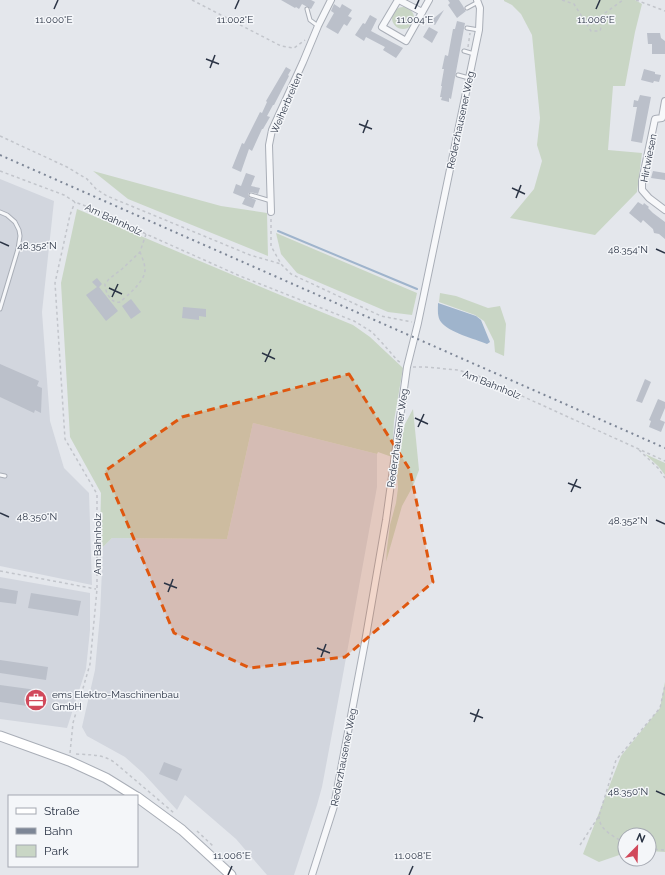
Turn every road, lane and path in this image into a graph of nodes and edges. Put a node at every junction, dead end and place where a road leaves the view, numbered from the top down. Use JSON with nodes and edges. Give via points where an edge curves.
{"nodes":[{"id":1,"x":192,"y":0,"type":"edge"},
{"id":2,"x":331,"y":0,"type":"edge"},
{"id":3,"x":398,"y":0,"type":"edge"},
{"id":4,"x":428,"y":0,"type":"edge"},
{"id":5,"x":562,"y":0,"type":"edge"},
{"id":6,"x":623,"y":0,"type":"edge"},
{"id":7,"x":636,"y":0,"type":"edge"},
{"id":8,"x":477,"y":1,"type":"edge"},
{"id":9,"x":467,"y":8,"type":"dead end"},
{"id":10,"x":307,"y":9,"type":"dead end"},
{"id":11,"x":665,"y":11,"type":"edge"},
{"id":12,"x":422,"y":12,"type":"junction"},
{"id":13,"x":318,"y":26,"type":"junction"},
{"id":14,"x":467,"y":28,"type":"dead end"},
{"id":15,"x":479,"y":30,"type":"junction"},
{"id":16,"x":306,"y":39,"type":"dead end"},
{"id":17,"x":464,"y":51,"type":"dead end"},
{"id":18,"x":474,"y":54,"type":"junction"},
{"id":19,"x":458,"y":76,"type":"dead end"},
{"id":20,"x":469,"y":78,"type":"junction"},
{"id":21,"x":665,"y":101,"type":"edge"},
{"id":22,"x":0,"y":136,"type":"edge"},
{"id":23,"x":0,"y":171,"type":"edge"},
{"id":24,"x":251,"y":195,"type":"dead end"},
{"id":25,"x":270,"y":201,"type":"junction"},
{"id":26,"x":75,"y":202,"type":"junction"},
{"id":27,"x":665,"y":210,"type":"edge"},
{"id":28,"x":0,"y":212,"type":"edge"},
{"id":29,"x":271,"y":212,"type":"joint"},
{"id":30,"x":146,"y":234,"type":"junction"},
{"id":31,"x":140,"y":252,"type":"junction"},
{"id":32,"x":281,"y":264,"type":"junction"},
{"id":33,"x":0,"y":309,"type":"edge"},
{"id":34,"x":418,"y":323,"type":"junction"},
{"id":35,"x":407,"y":367,"type":"junction"},
{"id":36,"x":638,"y":449,"type":"junction"},
{"id":37,"x":665,"y":461,"type":"edge"},
{"id":38,"x":0,"y":476,"type":"edge"},
{"id":39,"x":5,"y":476,"type":"dead end"},
{"id":40,"x":665,"y":478,"type":"edge"},
{"id":41,"x":0,"y":571,"type":"edge"},
{"id":42,"x":97,"y":589,"type":"junction"},
{"id":43,"x":665,"y":685,"type":"edge"},
{"id":44,"x":665,"y":707,"type":"edge"},
{"id":45,"x":660,"y":708,"type":"junction"},
{"id":46,"x":0,"y":736,"type":"edge"},
{"id":47,"x":69,"y":758,"type":"junction"},
{"id":48,"x":133,"y":795,"type":"edge"},
{"id":49,"x":138,"y":798,"type":"edge"},
{"id":50,"x":599,"y":816,"type":"junction"},
{"id":51,"x":617,"y":838,"type":"edge"},
{"id":52,"x":580,"y":845,"type":"dead end"},
{"id":53,"x":231,"y":875,"type":"edge"},
{"id":54,"x":312,"y":875,"type":"edge"}],
"edges":[{"from":1,"to":16,"type":"path","via":[[281,46],[294,48]]},
{"from":2,"to":13,"type":"street","name":"Weiherbreiten"},
{"from":3,"to":12,"type":"street"},
{"from":3,"to":12,"type":"street","via":[[382,27],[406,41]]},
{"from":4,"to":12,"type":"street"},
{"from":5,"to":6,"type":"path","via":[[574,4],[591,31],[600,32],[605,13]]},
{"from":7,"to":11,"type":"path"},
{"from":8,"to":9,"type":"lane"},
{"from":8,"to":15,"type":"street","name":"Rederzhausener Weg","via":[[480,8]]},
{"from":10,"to":13,"type":"lane","via":[[310,20]]},
{"from":13,"to":25,"type":"street","name":"Weiherbreiten","via":[[272,130],[269,145]]},
{"from":14,"to":15,"type":"lane"},
{"from":15,"to":18,"type":"street","name":"Rederzhausener Weg"},
{"from":17,"to":18,"type":"lane"},
{"from":18,"to":20,"type":"street","name":"Rederzhausener Weg"},
{"from":19,"to":20,"type":"lane"},
{"from":20,"to":34,"type":"street","name":"Rederzhausener Weg"},
{"from":21,"to":27,"type":"street","name":"Hirtwiesen","via":[[662,118],[655,119],[642,181],[642,190]]},
{"from":22,"to":32,"type":"path","via":[[67,167],[87,179],[107,196],[250,255]]},
{"from":23,"to":26,"type":"path","via":[[64,195]]},
{"from":24,"to":25,"type":"lane"},
{"from":25,"to":29,"type":"street","name":"Weiherbreiten"},
{"from":26,"to":30,"type":"path","name":"Am Bahnholz"},
{"from":26,"to":42,"type":"path","name":"Am Bahnholz","via":[[55,282],[65,439],[97,494]]},
{"from":28,"to":33,"type":"lane","via":[[15,222],[20,236]]},
{"from":29,"to":32,"type":"path","via":[[271,246]]},
{"from":30,"to":31,"type":"path"},
{"from":30,"to":35,"type":"path","name":"Am Bahnholz","via":[[240,276],[354,321],[372,332],[396,360]]},
{"from":31,"to":31,"type":"path","via":[[105,284],[108,295],[115,302],[120,302],[141,282],[145,270]]},
{"from":32,"to":34,"type":"path","via":[[291,274],[381,316]]},
{"from":34,"to":35,"type":"street","name":"Rederzhausener Weg"},
{"from":35,"to":36,"type":"path","name":"Am Bahnholz","via":[[458,370],[478,376]]},
{"from":35,"to":54,"type":"street","name":"Rederzhausener Weg","via":[[386,520],[362,661],[334,806]]},
{"from":36,"to":37,"type":"path","name":"Am Bahnholz"},
{"from":36,"to":40,"type":"path"},
{"from":38,"to":39,"type":"lane"},
{"from":41,"to":42,"type":"path"},
{"from":42,"to":47,"type":"path","name":"Am Bahnholz","via":[[90,664],[73,723]]},
{"from":43,"to":45,"type":"path"},
{"from":44,"to":45,"type":"path"},
{"from":45,"to":50,"type":"path","via":[[616,760]]},
{"from":46,"to":47,"type":"main road"},
{"from":47,"to":48,"type":"main road"},
{"from":49,"to":53,"type":"main road","via":[[182,830]]},
{"from":50,"to":51,"type":"path","via":[[604,829]]},
{"from":50,"to":52,"type":"path"}]}
